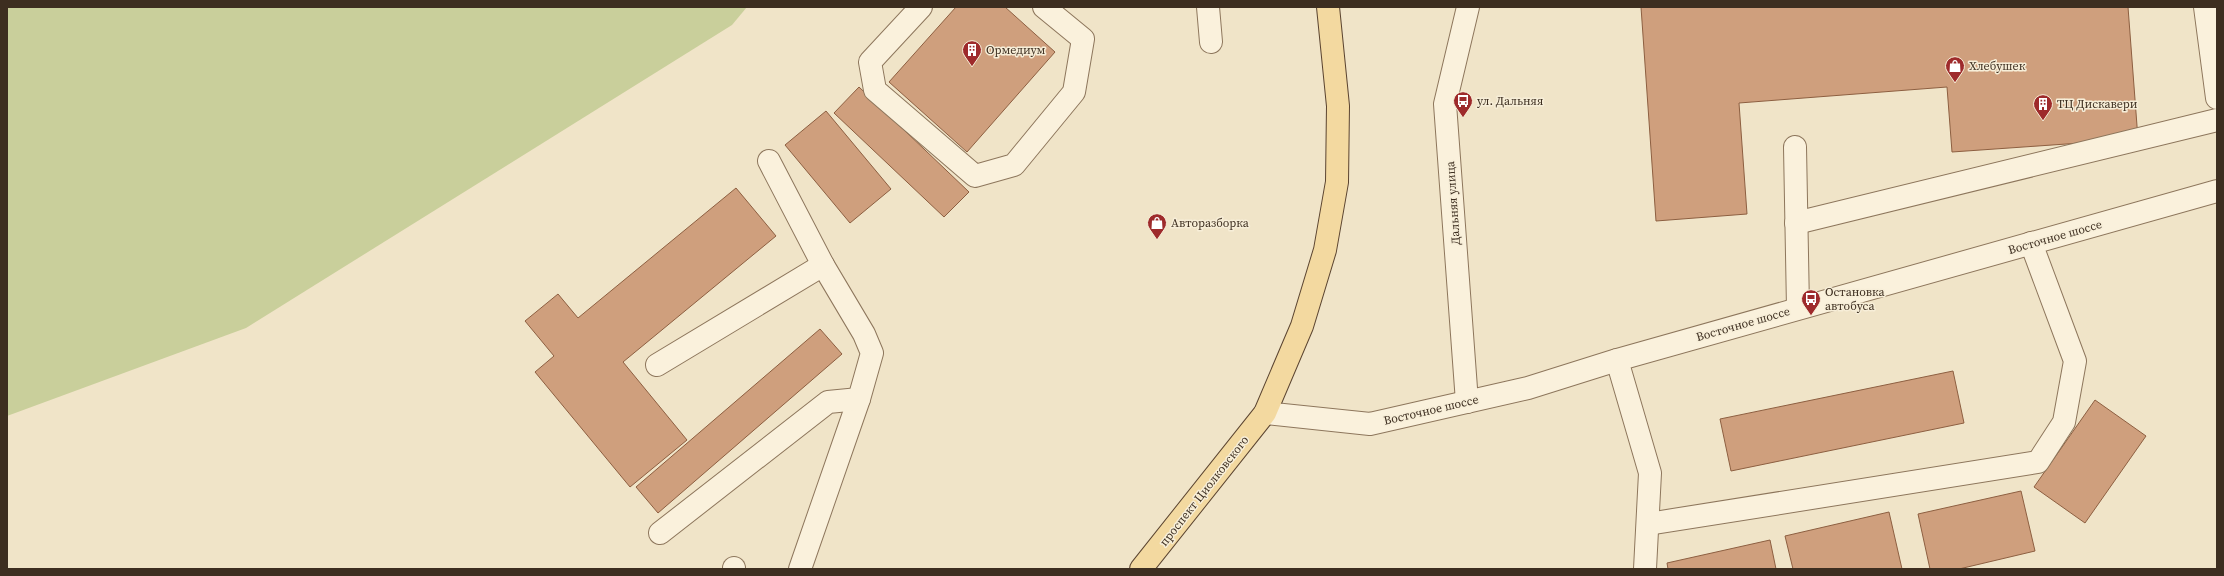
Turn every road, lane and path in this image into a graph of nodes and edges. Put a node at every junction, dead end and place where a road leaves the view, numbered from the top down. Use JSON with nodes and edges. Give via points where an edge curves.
{"nodes":[{"id":1,"x":921,"y":7,"type":"edge"},
{"id":2,"x":1044,"y":7,"type":"edge"},
{"id":3,"x":1208,"y":7,"type":"edge"},
{"id":4,"x":1328,"y":7,"type":"edge"},
{"id":5,"x":1468,"y":7,"type":"edge"},
{"id":6,"x":2210,"y":17,"type":"edge"},
{"id":7,"x":1211,"y":42,"type":"dead end"},
{"id":8,"x":2217,"y":98,"type":"edge"},
{"id":9,"x":2217,"y":120,"type":"edge"},
{"id":10,"x":1795,"y":148,"type":"dead end"},
{"id":11,"x":769,"y":161,"type":"dead end"},
{"id":12,"x":2217,"y":191,"type":"edge"},
{"id":13,"x":1796,"y":223,"type":"junction"},
{"id":14,"x":2031,"y":244,"type":"junction"},
{"id":15,"x":823,"y":265,"type":"junction"},
{"id":16,"x":1798,"y":308,"type":"junction"},
{"id":17,"x":1617,"y":360,"type":"junction"},
{"id":18,"x":657,"y":364,"type":"dead end"},
{"id":19,"x":859,"y":400,"type":"junction"},
{"id":20,"x":1467,"y":402,"type":"junction"},
{"id":21,"x":1265,"y":413,"type":"junction"},
{"id":22,"x":1648,"y":524,"type":"junction"},
{"id":23,"x":660,"y":532,"type":"dead end"},
{"id":24,"x":800,"y":569,"type":"edge"},
{"id":25,"x":1141,"y":569,"type":"edge"},
{"id":26,"x":1646,"y":569,"type":"edge"}],
"edges":[{"from":1,"to":2,"type":"street","via":[[870,62],[875,90],[975,176],[1014,165],[1074,92],[1084,40]]},
{"from":3,"to":7,"type":"street"},
{"from":4,"to":21,"type":"main road","name":"проспект Циолковского","via":[[1338,106],[1337,182],[1325,250],[1302,326]]},
{"from":5,"to":20,"type":"street","name":"Дальняя улица","via":[[1445,104]]},
{"from":6,"to":8,"type":"street"},
{"from":9,"to":13,"type":"street"},
{"from":10,"to":13,"type":"street"},
{"from":11,"to":15,"type":"street"},
{"from":12,"to":14,"type":"street","name":"Восточное шоссе"},
{"from":13,"to":16,"type":"street"},
{"from":14,"to":16,"type":"street","name":"Восточное шоссе"},
{"from":14,"to":22,"type":"street","via":[[2074,361],[2064,422],[2038,462]]},
{"from":15,"to":18,"type":"street"},
{"from":15,"to":19,"type":"street","via":[[872,352]]},
{"from":16,"to":17,"type":"street","name":"Восточное шоссе"},
{"from":17,"to":20,"type":"street","name":"Восточное шоссе","via":[[1528,388]]},
{"from":17,"to":22,"type":"street","via":[[1650,473]]},
{"from":19,"to":23,"type":"street","via":[[828,402]]},
{"from":19,"to":24,"type":"street"},
{"from":20,"to":21,"type":"street","name":"Восточное шоссе","via":[[1370,424]]},
{"from":21,"to":25,"type":"main road","name":"проспект Циолковского"},
{"from":22,"to":26,"type":"street"}]}
